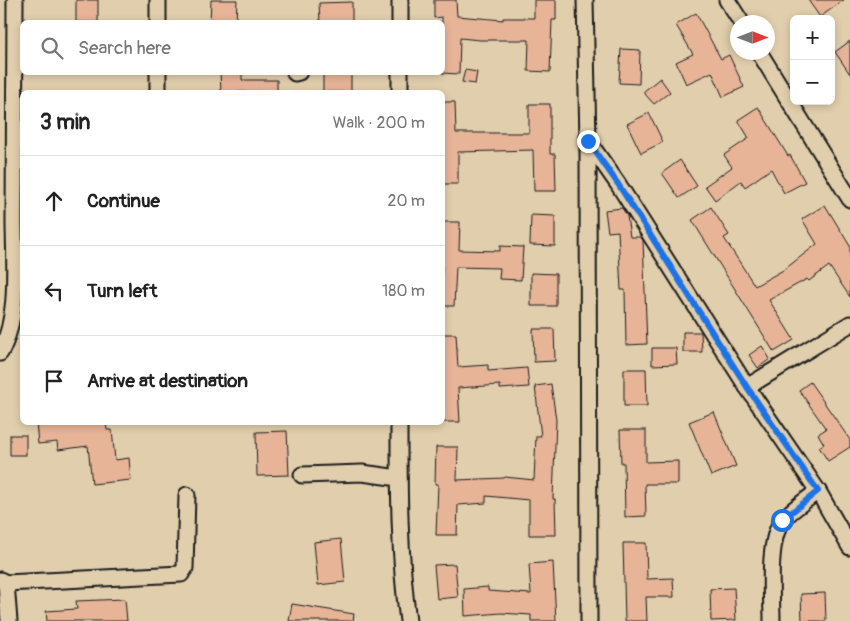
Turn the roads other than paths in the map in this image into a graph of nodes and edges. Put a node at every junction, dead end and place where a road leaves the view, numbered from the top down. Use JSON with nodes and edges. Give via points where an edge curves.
{"nodes":[{"id":1,"x":15,"y":0,"type":"edge"},
{"id":2,"x":158,"y":0,"type":"edge"},
{"id":3,"x":400,"y":0,"type":"edge"},
{"id":4,"x":585,"y":0,"type":"edge"},
{"id":5,"x":727,"y":0,"type":"edge"},
{"id":6,"x":737,"y":15,"type":"edge"},
{"id":7,"x":158,"y":20,"type":"edge"},
{"id":8,"x":400,"y":20,"type":"edge"},
{"id":9,"x":765,"y":60,"type":"edge"},
{"id":10,"x":19,"y":72,"type":"edge"},
{"id":11,"x":158,"y":75,"type":"edge"},
{"id":12,"x":400,"y":75,"type":"edge"},
{"id":13,"x":158,"y":90,"type":"edge"},
{"id":14,"x":400,"y":90,"type":"edge"},
{"id":15,"x":588,"y":141,"type":"junction"},
{"id":16,"x":850,"y":198,"type":"edge"},
{"id":17,"x":850,"y":324,"type":"edge"},
{"id":18,"x":0,"y":353,"type":"edge"},
{"id":19,"x":747,"y":387,"type":"junction"},
{"id":20,"x":399,"y":425,"type":"edge"},
{"id":21,"x":302,"y":475,"type":"dead end"},
{"id":22,"x":399,"y":478,"type":"junction"},
{"id":23,"x":818,"y":491,"type":"junction"},
{"id":24,"x":186,"y":495,"type":"dead end"},
{"id":25,"x":850,"y":548,"type":"edge"},
{"id":26,"x":3,"y":582,"type":"edge"},
{"id":27,"x":9,"y":621,"type":"edge"},
{"id":28,"x":408,"y":621,"type":"edge"},
{"id":29,"x":589,"y":621,"type":"edge"},
{"id":30,"x":772,"y":621,"type":"edge"}],
"edges":[{"from":1,"to":10,"type":"street"},
{"from":2,"to":7,"type":"street"},
{"from":3,"to":8,"type":"street"},
{"from":4,"to":15,"type":"street"},
{"from":5,"to":6,"type":"street"},
{"from":9,"to":16,"type":"street"},
{"from":10,"to":18,"type":"street","via":[[13,304],[7,340]]},
{"from":11,"to":13,"type":"street"},
{"from":12,"to":14,"type":"street"},
{"from":15,"to":19,"type":"street"},
{"from":15,"to":29,"type":"street"},
{"from":17,"to":19,"type":"street"},
{"from":19,"to":23,"type":"street"},
{"from":20,"to":22,"type":"street"},
{"from":21,"to":22,"type":"street","via":[[362,473]]},
{"from":22,"to":28,"type":"street"},
{"from":23,"to":25,"type":"street"},
{"from":23,"to":30,"type":"street","via":[[782,520],[775,535]]},
{"from":24,"to":26,"type":"street","via":[[186,568],[181,574]]},
{"from":26,"to":27,"type":"street"}]}
